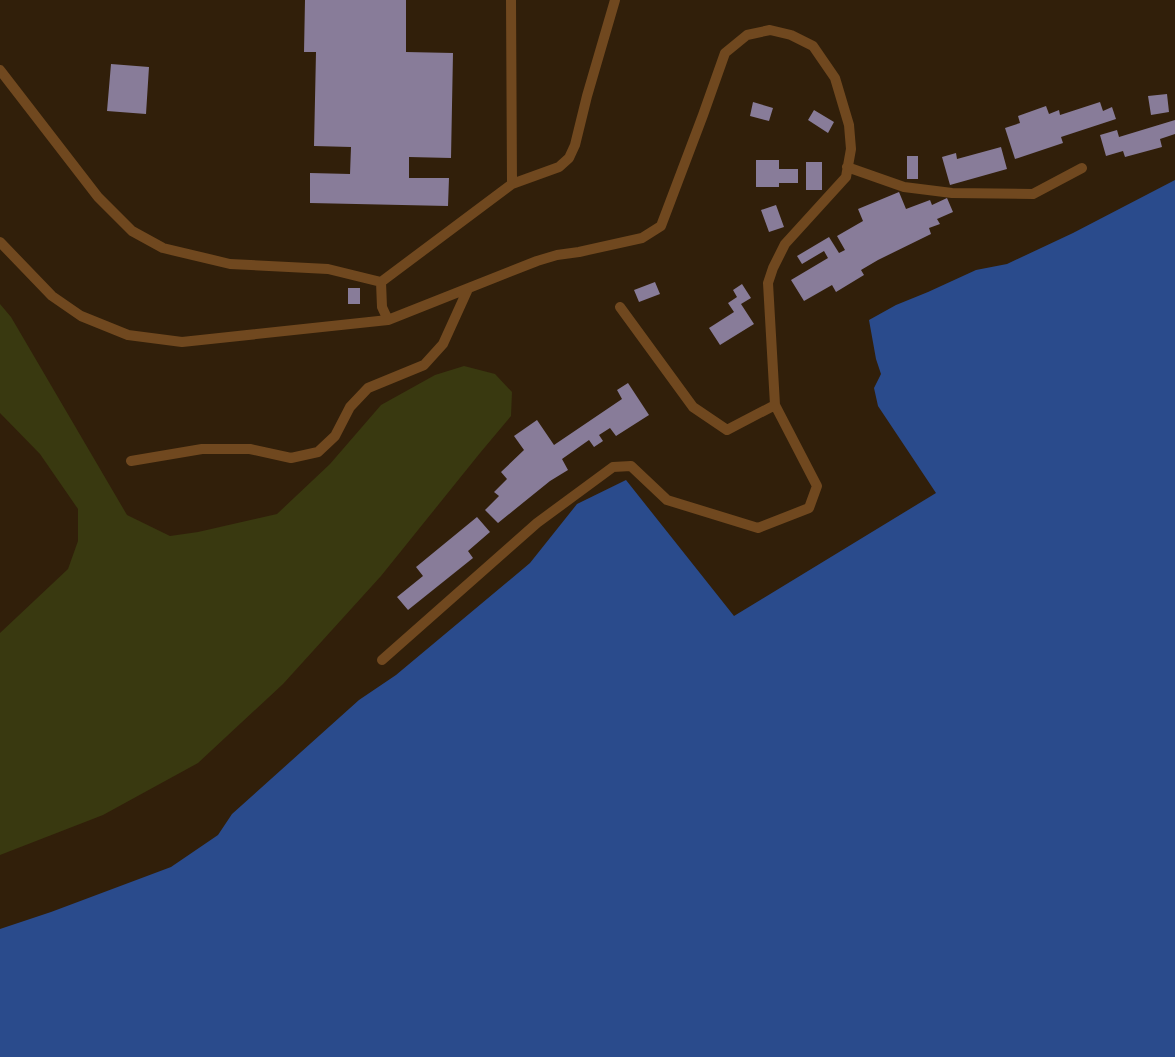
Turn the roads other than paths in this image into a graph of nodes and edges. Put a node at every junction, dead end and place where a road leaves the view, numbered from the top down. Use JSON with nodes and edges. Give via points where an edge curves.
{"nodes":[{"id":1,"x":511,"y":0,"type":"edge"},
{"id":2,"x":616,"y":0,"type":"edge"},
{"id":3,"x":0,"y":70,"type":"edge"},
{"id":4,"x":847,"y":167,"type":"junction"},
{"id":5,"x":1082,"y":168,"type":"dead end"},
{"id":6,"x":512,"y":184,"type":"junction"},
{"id":7,"x":0,"y":242,"type":"edge"},
{"id":8,"x":381,"y":282,"type":"junction"},
{"id":9,"x":468,"y":289,"type":"junction"},
{"id":10,"x":620,"y":307,"type":"dead end"},
{"id":11,"x":388,"y":320,"type":"junction"},
{"id":12,"x":775,"y":405,"type":"junction"},
{"id":13,"x":131,"y":462,"type":"dead end"},
{"id":14,"x":382,"y":660,"type":"dead end"}],
"edges":[{"from":1,"to":6,"type":"lane"},
{"from":2,"to":6,"type":"lane","via":[[575,145],[569,158],[559,167]]},
{"from":3,"to":8,"type":"lane","via":[[98,197],[132,231],[163,248],[230,264],[328,269]]},
{"from":4,"to":5,"type":"lane","via":[[904,187],[952,193],[1033,194]]},
{"from":4,"to":9,"type":"lane","via":[[851,149],[849,125],[835,78],[813,46],[791,35],[770,30],[747,35],[724,53],[661,226],[642,238],[536,261]]},
{"from":4,"to":12,"type":"lane","via":[[846,177],[785,244],[768,283]]},
{"from":6,"to":8,"type":"lane"},
{"from":7,"to":11,"type":"lane","via":[[52,296],[81,316],[128,335],[182,342]]},
{"from":8,"to":11,"type":"lane","via":[[382,307]]},
{"from":9,"to":11,"type":"lane"},
{"from":9,"to":13,"type":"lane","via":[[443,344],[424,365],[368,388],[350,407],[335,436],[318,452],[291,458],[250,449],[202,449]]},
{"from":10,"to":12,"type":"lane","via":[[692,407],[727,430]]},
{"from":12,"to":14,"type":"lane","via":[[817,486],[809,508],[758,528],[666,500],[631,466],[613,467],[537,523]]}]}
